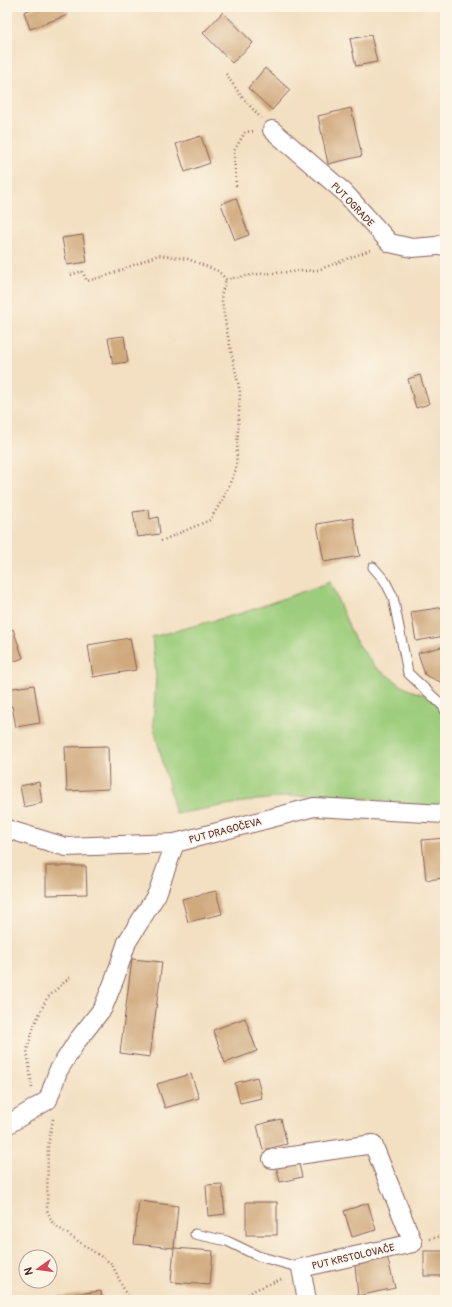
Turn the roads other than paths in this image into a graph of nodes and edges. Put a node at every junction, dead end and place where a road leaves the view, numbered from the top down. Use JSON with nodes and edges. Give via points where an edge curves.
{"nodes":[{"id":1,"x":272,"y":130,"type":"road end"},
{"id":2,"x":445,"y":243,"type":"edge"},
{"id":3,"x":373,"y":567,"type":"dead end"},
{"id":4,"x":445,"y":710,"type":"edge"},
{"id":5,"x":445,"y":814,"type":"edge"},
{"id":6,"x":7,"y":829,"type":"edge"},
{"id":7,"x":175,"y":843,"type":"junction"},
{"id":8,"x":7,"y":1125,"type":"edge"},
{"id":9,"x":272,"y":1159,"type":"dead end"},
{"id":10,"x":196,"y":1234,"type":"dead end"},
{"id":11,"x":301,"y":1268,"type":"junction"},
{"id":12,"x":307,"y":1300,"type":"edge"}],
"edges":[{"from":1,"to":2,"type":"street","name":"PUT OGRADE","via":[[344,192],[390,243],[412,248]]},
{"from":3,"to":4,"type":"lane","via":[[385,581],[393,597],[408,672]]},
{"from":5,"to":7,"type":"street","name":"PUT DRAGOČEVA","via":[[314,807]]},
{"from":6,"to":7,"type":"street","name":"PUT DRAGOČEVA","via":[[66,847]]},
{"from":7,"to":8,"type":"street","via":[[157,894],[127,942],[103,1008],[58,1071],[48,1100]]},
{"from":9,"to":11,"type":"street","name":"PUT KRSTOLOVAČE","via":[[373,1144],[414,1243]]},
{"from":10,"to":11,"type":"lane","via":[[227,1241],[258,1256]]},
{"from":11,"to":12,"type":"street","name":"PUT KRSTOLOVAČE"}]}
